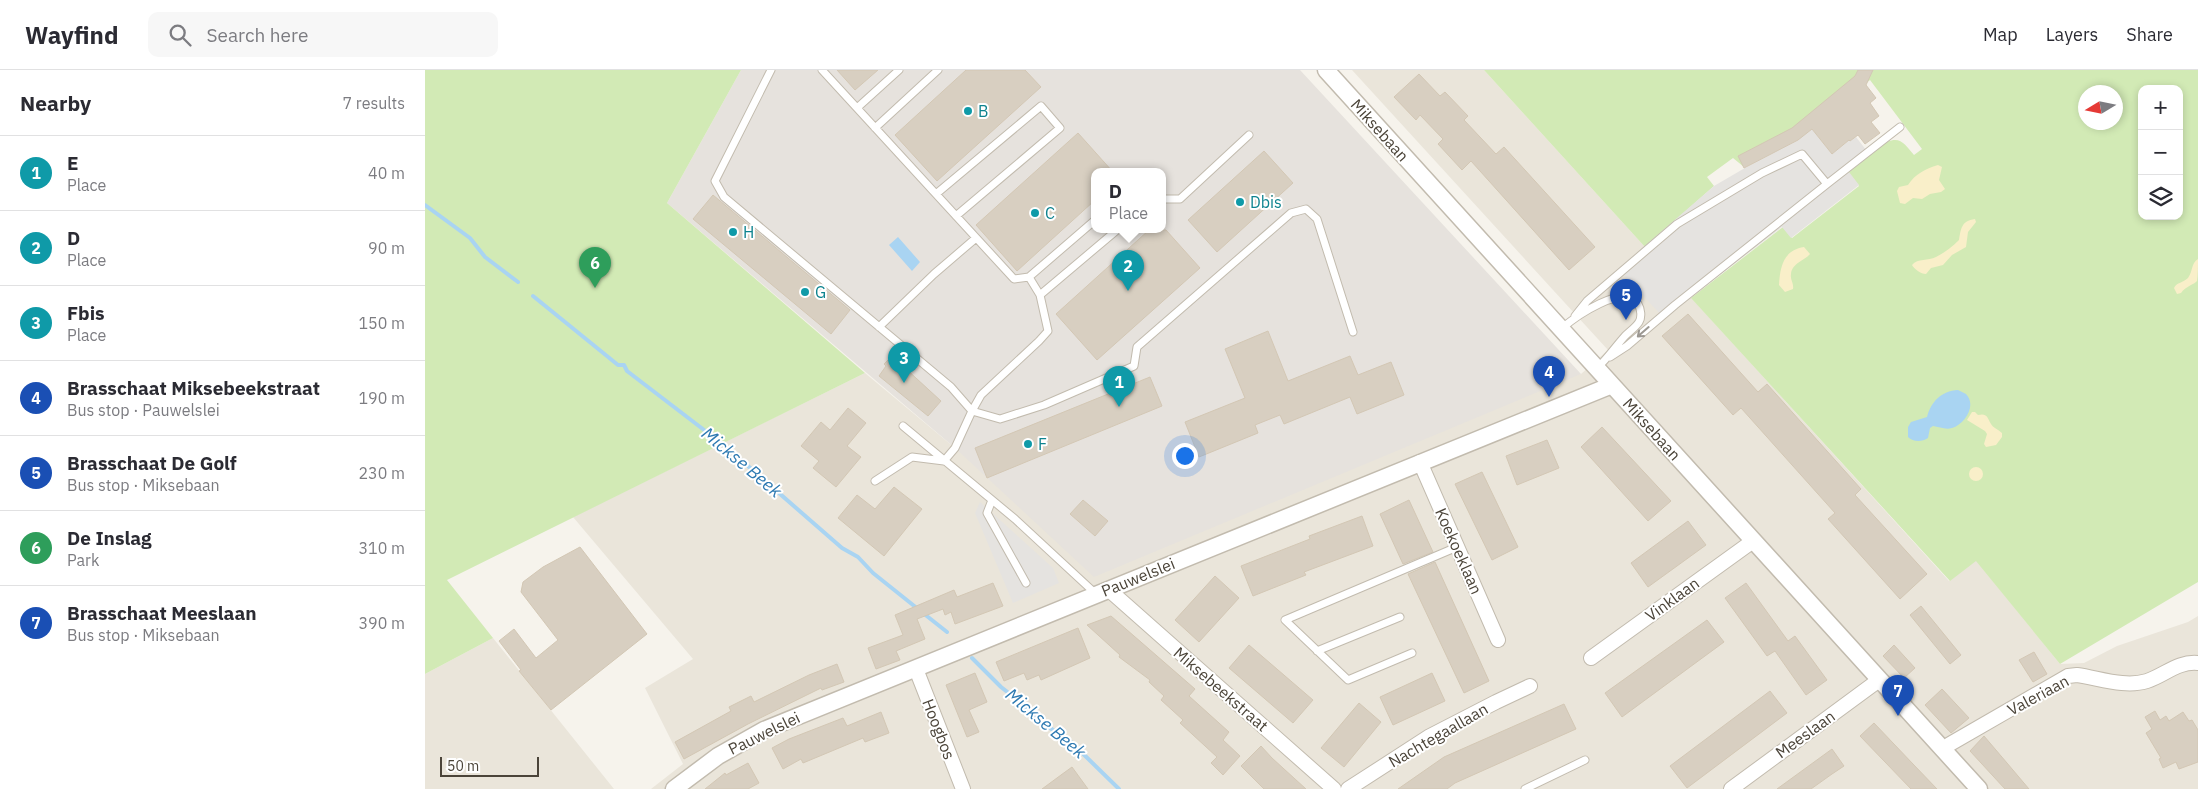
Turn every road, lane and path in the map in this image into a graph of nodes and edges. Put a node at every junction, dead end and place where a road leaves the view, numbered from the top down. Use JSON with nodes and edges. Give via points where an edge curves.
{"nodes":[{"id":1,"x":771,"y":70,"type":"edge"},
{"id":2,"x":822,"y":70,"type":"edge"},
{"id":3,"x":899,"y":70,"type":"edge"},
{"id":4,"x":938,"y":70,"type":"edge"},
{"id":5,"x":1326,"y":70,"type":"edge"},
{"id":6,"x":857,"y":108,"type":"junction"},
{"id":7,"x":1900,"y":127,"type":"dead end"},
{"id":8,"x":875,"y":128,"type":"junction"},
{"id":9,"x":1249,"y":135,"type":"dead end"},
{"id":10,"x":1827,"y":184,"type":"junction"},
{"id":11,"x":936,"y":194,"type":"junction"},
{"id":12,"x":1166,"y":199,"type":"edge"},
{"id":13,"x":956,"y":216,"type":"junction"},
{"id":14,"x":1091,"y":224,"type":"edge"},
{"id":15,"x":1113,"y":233,"type":"edge"},
{"id":16,"x":976,"y":238,"type":"junction"},
{"id":17,"x":1029,"y":277,"type":"junction"},
{"id":18,"x":1040,"y":295,"type":"junction"},
{"id":19,"x":1575,"y":316,"type":"junction"},
{"id":20,"x":879,"y":327,"type":"junction"},
{"id":21,"x":1561,"y":329,"type":"junction"},
{"id":22,"x":1353,"y":332,"type":"dead end"},
{"id":23,"x":1610,"y":356,"type":"junction"},
{"id":24,"x":1597,"y":368,"type":"junction"},
{"id":25,"x":1612,"y":385,"type":"junction"},
{"id":26,"x":972,"y":411,"type":"junction"},
{"id":27,"x":903,"y":426,"type":"dead end"},
{"id":28,"x":944,"y":461,"type":"junction"},
{"id":29,"x":1420,"y":462,"type":"junction"},
{"id":30,"x":875,"y":481,"type":"dead end"},
{"id":31,"x":992,"y":500,"type":"junction"},
{"id":32,"x":1753,"y":541,"type":"junction"},
{"id":33,"x":1457,"y":547,"type":"junction"},
{"id":34,"x":1026,"y":583,"type":"dead end"},
{"id":35,"x":1102,"y":592,"type":"junction"},
{"id":36,"x":1400,"y":617,"type":"dead end"},
{"id":37,"x":1498,"y":640,"type":"dead end"},
{"id":38,"x":1317,"y":651,"type":"junction"},
{"id":39,"x":1412,"y":653,"type":"dead end"},
{"id":40,"x":1591,"y":658,"type":"dead end"},
{"id":41,"x":2198,"y":663,"type":"edge"},
{"id":42,"x":916,"y":669,"type":"junction"},
{"id":43,"x":1879,"y":680,"type":"junction"},
{"id":44,"x":1530,"y":686,"type":"dead end"},
{"id":45,"x":1944,"y":750,"type":"junction"},
{"id":46,"x":1585,"y":760,"type":"dead end"},
{"id":47,"x":674,"y":789,"type":"edge"},
{"id":48,"x":963,"y":789,"type":"edge"},
{"id":49,"x":1334,"y":789,"type":"edge"},
{"id":50,"x":1348,"y":789,"type":"edge"},
{"id":51,"x":1525,"y":789,"type":"edge"},
{"id":52,"x":1731,"y":789,"type":"edge"},
{"id":53,"x":1979,"y":789,"type":"edge"}],
"edges":[{"from":1,"to":20,"type":"lane","via":[[715,181],[725,197]]},
{"from":2,"to":6,"type":"lane"},
{"from":3,"to":6,"type":"lane"},
{"from":4,"to":8,"type":"lane"},
{"from":5,"to":21,"type":"street","name":"Miksebaan"},
{"from":6,"to":8,"type":"lane"},
{"from":7,"to":10,"type":"lane"},
{"from":8,"to":11,"type":"lane"},
{"from":9,"to":12,"type":"lane","via":[[1180,199]]},
{"from":10,"to":19,"type":"lane","via":[[1801,154],[1762,173],[1677,224],[1587,301]]},
{"from":10,"to":23,"type":"lane","one_way":true,"via":[[1627,346]]},
{"from":11,"to":13,"type":"lane"},
{"from":11,"to":13,"type":"lane","via":[[1041,106],[1060,128]]},
{"from":13,"to":16,"type":"lane"},
{"from":14,"to":17,"type":"lane"},
{"from":15,"to":18,"type":"lane"},
{"from":16,"to":17,"type":"lane","via":[[1014,279]]},
{"from":16,"to":20,"type":"lane"},
{"from":17,"to":18,"type":"lane"},
{"from":18,"to":26,"type":"lane","via":[[1047,331],[981,395]]},
{"from":19,"to":21,"type":"lane"},
{"from":19,"to":23,"type":"lane","via":[[1619,295],[1630,296],[1637,302],[1641,310],[1639,321]]},
{"from":20,"to":26,"type":"lane","via":[[951,387]]},
{"from":21,"to":24,"type":"street","name":"Miksebaan"},
{"from":22,"to":26,"type":"lane","via":[[1317,220],[1306,209],[1291,213],[1137,348],[1134,366],[1044,405],[1000,419]]},
{"from":23,"to":24,"type":"lane"},
{"from":24,"to":25,"type":"street","name":"Miksebaan"},
{"from":25,"to":29,"type":"street","name":"Pauwelslei"},
{"from":25,"to":32,"type":"street","name":"Miksebaan"},
{"from":26,"to":28,"type":"lane","via":[[955,448]]},
{"from":27,"to":28,"type":"lane"},
{"from":28,"to":30,"type":"lane","via":[[912,457]]},
{"from":28,"to":31,"type":"lane"},
{"from":29,"to":33,"type":"street","name":"Koekoeklaan"},
{"from":29,"to":35,"type":"street","name":"Pauwelslei"},
{"from":31,"to":34,"type":"lane","via":[[987,512]]},
{"from":31,"to":35,"type":"lane"},
{"from":32,"to":40,"type":"street","name":"Vinklaan"},
{"from":32,"to":43,"type":"street","name":"Miksebaan"},
{"from":33,"to":37,"type":"street","name":"Koekoeklaan"},
{"from":33,"to":38,"type":"lane","via":[[1285,620]]},
{"from":35,"to":42,"type":"street","name":"Pauwelslei"},
{"from":35,"to":49,"type":"street","name":"Miksebeekstraat"},
{"from":36,"to":38,"type":"lane"},
{"from":38,"to":39,"type":"lane","via":[[1348,680]]},
{"from":41,"to":45,"type":"street","name":"Valeriaan","via":[[2184,664],[2147,681],[2131,684],[2068,676]]},
{"from":42,"to":47,"type":"street","name":"Pauwelslei","via":[[764,730],[718,756]]},
{"from":42,"to":48,"type":"street","name":"Hoogbos"},
{"from":43,"to":45,"type":"street","name":"Miksebaan"},
{"from":43,"to":52,"type":"street","name":"Meeslaan"},
{"from":44,"to":50,"type":"street","name":"Nachtegaallaan","via":[[1430,736]]},
{"from":45,"to":53,"type":"street","name":"Miksebaan"},
{"from":46,"to":51,"type":"lane"}]}
